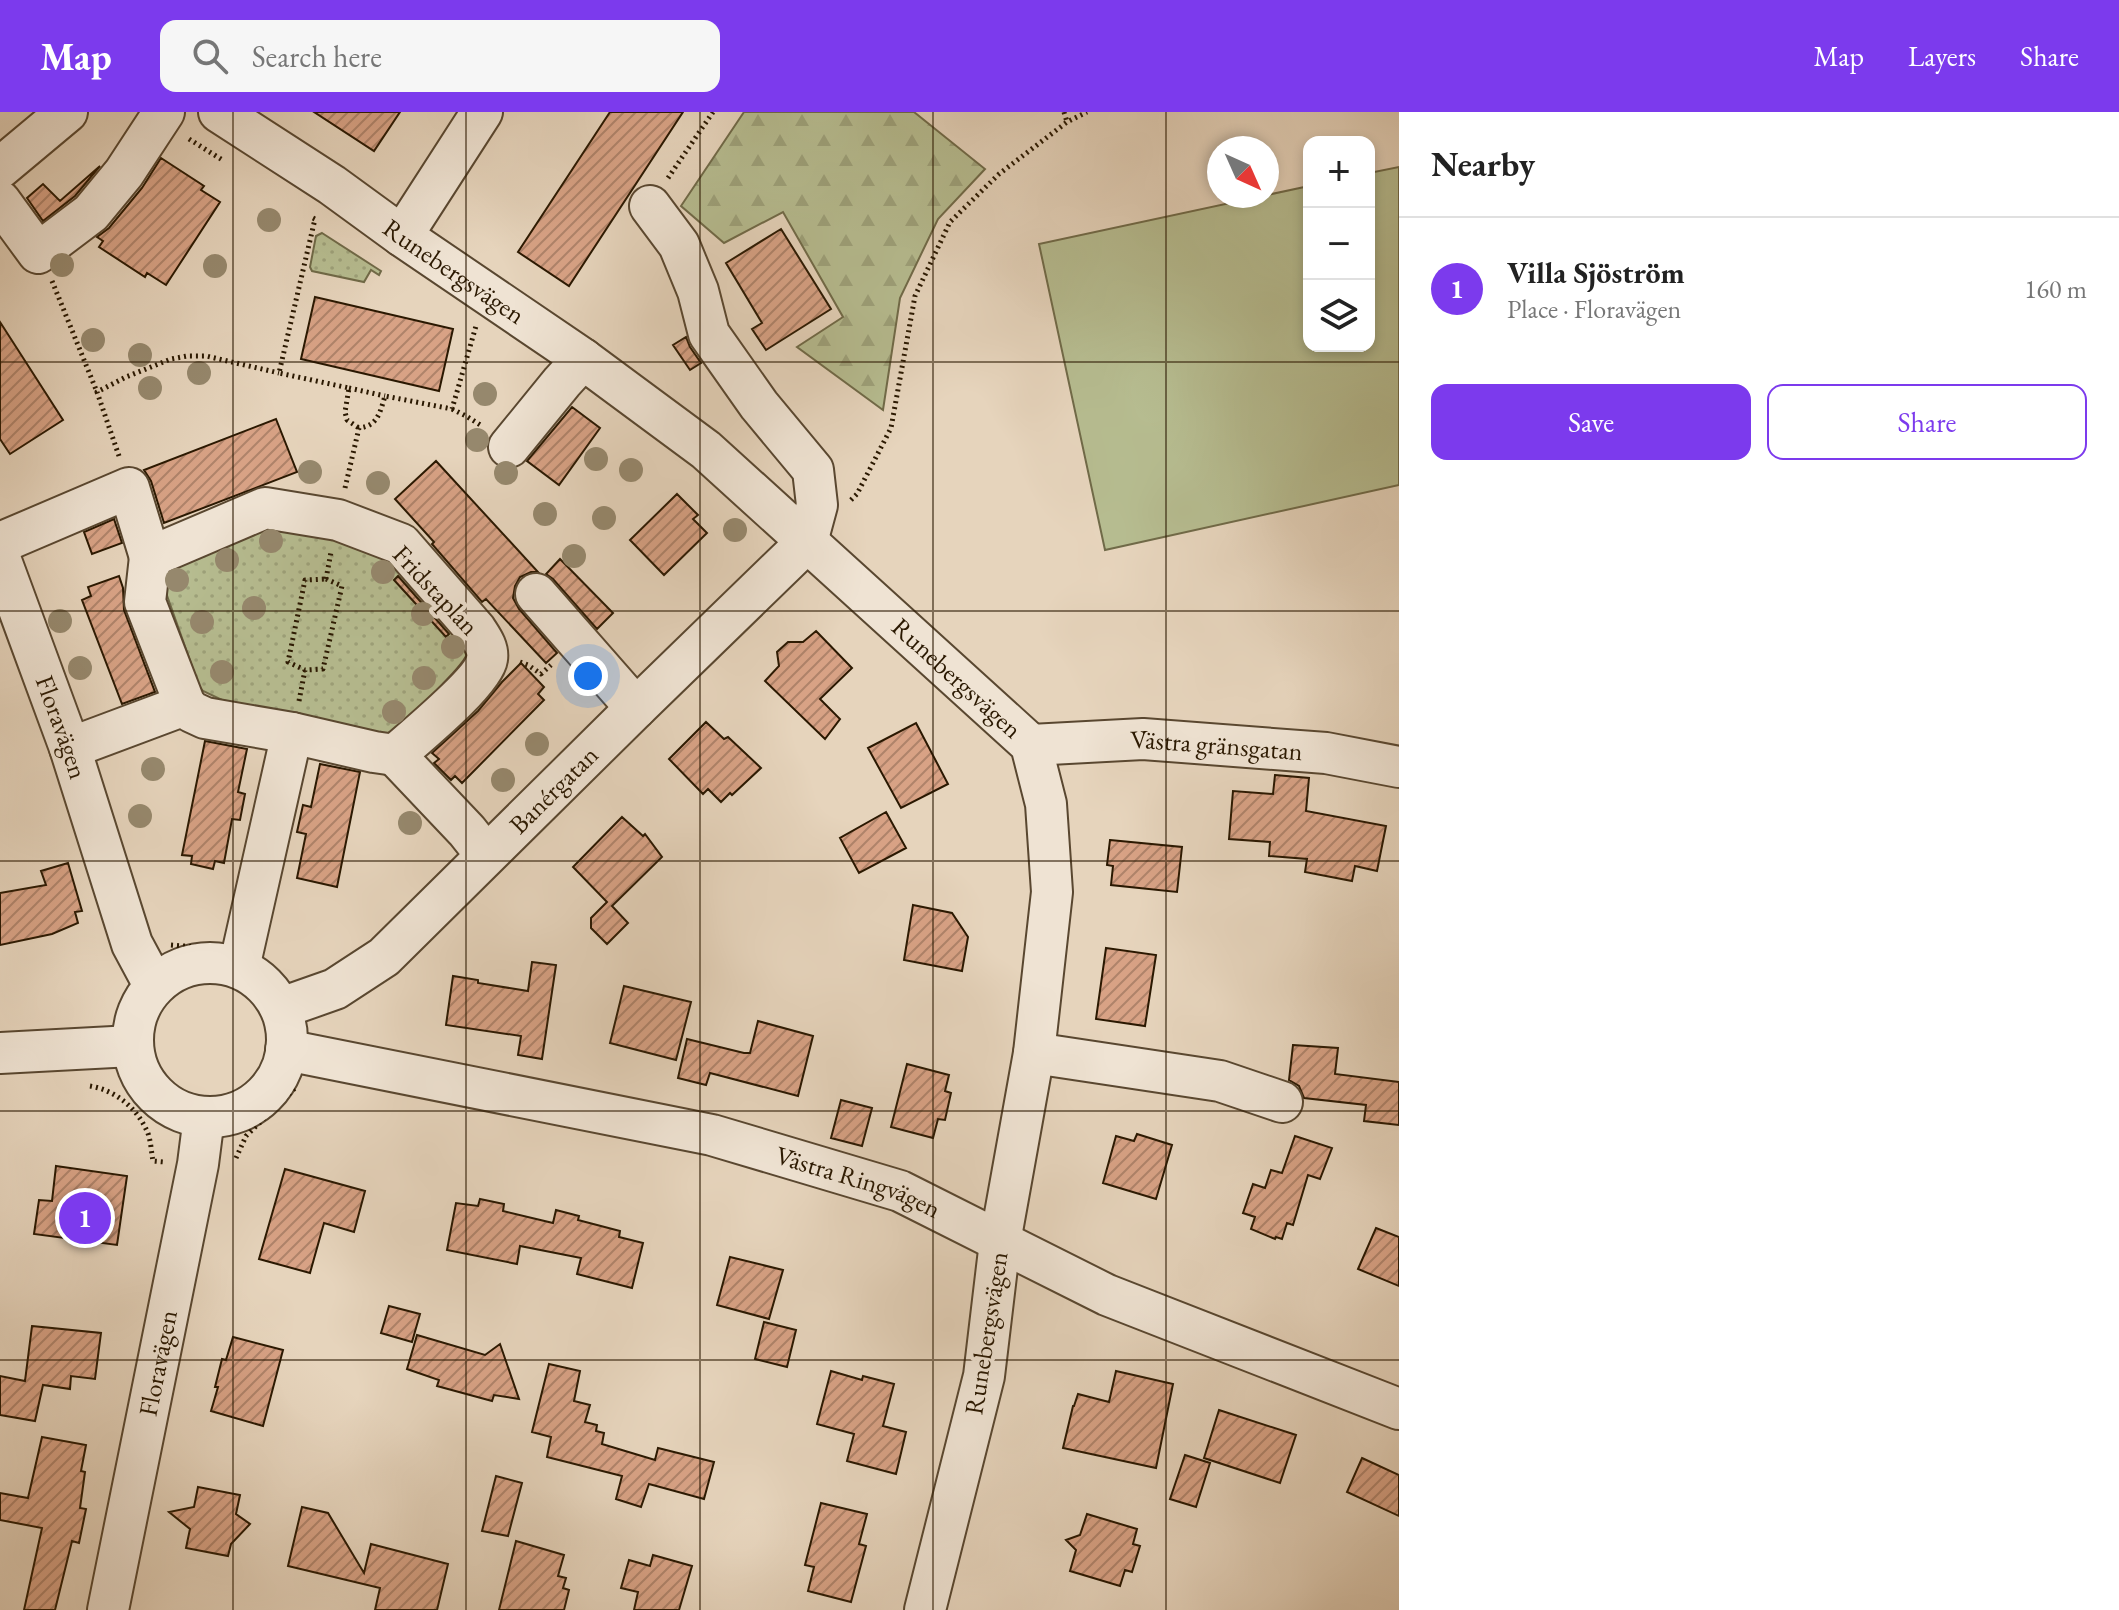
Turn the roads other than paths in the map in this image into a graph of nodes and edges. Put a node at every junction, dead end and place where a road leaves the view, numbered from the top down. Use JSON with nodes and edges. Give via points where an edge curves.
{"nodes":[{"id":1,"x":67,"y":112,"type":"edge"},
{"id":2,"x":164,"y":112,"type":"edge"},
{"id":3,"x":219,"y":112,"type":"edge"},
{"id":4,"x":482,"y":112,"type":"edge"},
{"id":5,"x":0,"y":168,"type":"edge"},
{"id":6,"x":0,"y":201,"type":"edge"},
{"id":7,"x":650,"y":206,"type":"road end"},
{"id":8,"x":402,"y":236,"type":"junction"},
{"id":9,"x":583,"y":359,"type":"junction"},
{"id":10,"x":509,"y":447,"type":"dead end"},
{"id":11,"x":807,"y":542,"type":"junction"},
{"id":12,"x":0,"y":543,"type":"edge"},
{"id":13,"x":150,"y":557,"type":"junction"},
{"id":14,"x":0,"y":558,"type":"edge"},
{"id":15,"x":536,"y":594,"type":"dead end"},
{"id":16,"x":185,"y":705,"type":"junction"},
{"id":17,"x":636,"y":708,"type":"junction"},
{"id":18,"x":292,"y":733,"type":"junction"},
{"id":19,"x":1031,"y":745,"type":"junction"},
{"id":20,"x":70,"y":748,"type":"junction"},
{"id":21,"x":395,"y":755,"type":"junction"},
{"id":22,"x":1399,"y":767,"type":"edge"},
{"id":23,"x":486,"y":855,"type":"junction"},
{"id":24,"x":239,"y":968,"type":"junction"},
{"id":25,"x":154,"y":985,"type":"junction"},
{"id":26,"x":281,"y":1008,"type":"junction"},
{"id":27,"x":132,"y":1046,"type":"junction"},
{"id":28,"x":286,"y":1050,"type":"junction"},
{"id":29,"x":0,"y":1053,"type":"edge"},
{"id":30,"x":1034,"y":1053,"type":"junction"},
{"id":31,"x":1282,"y":1102,"type":"dead end"},
{"id":32,"x":204,"y":1117,"type":"junction"},
{"id":33,"x":1000,"y":1242,"type":"junction"},
{"id":34,"x":1399,"y":1409,"type":"edge"},
{"id":35,"x":108,"y":1610,"type":"edge"},
{"id":36,"x":925,"y":1610,"type":"edge"}],
"edges":[{"from":1,"to":5,"type":"street"},
{"from":2,"to":6,"type":"street","via":[[91,213],[38,253]]},
{"from":3,"to":8,"type":"street","name":"Runebergsvägen"},
{"from":4,"to":8,"type":"street"},
{"from":7,"to":11,"type":"street","via":[[679,245],[709,334],[813,470],[817,505]]},
{"from":8,"to":9,"type":"street","name":"Runebergsvägen"},
{"from":9,"to":10,"type":"street"},
{"from":9,"to":11,"type":"street","name":"Runebergsvägen","via":[[706,450]]},
{"from":11,"to":17,"type":"street","name":"Banérgatan"},
{"from":11,"to":19,"type":"street","name":"Runebergsvägen"},
{"from":12,"to":13,"type":"street","via":[[129,488]]},
{"from":13,"to":16,"type":"street","via":[[145,602]]},
{"from":13,"to":21,"type":"street","name":"Fridstaplan","via":[[265,508],[338,520],[401,544],[476,630],[487,659],[476,679]]},
{"from":14,"to":20,"type":"street","name":"Floravägen"},
{"from":15,"to":17,"type":"street"},
{"from":16,"to":18,"type":"street","via":[[205,718]]},
{"from":16,"to":20,"type":"street"},
{"from":17,"to":23,"type":"street","name":"Banérgatan"},
{"from":18,"to":21,"type":"street"},
{"from":18,"to":24,"type":"street"},
{"from":19,"to":22,"type":"street","name":"Västra gränsgatan","via":[[1143,739],[1326,753]]},
{"from":19,"to":30,"type":"street","name":"Runebergsvägen","via":[[1046,804],[1052,892]]},
{"from":20,"to":25,"type":"street","name":"Floravägen","via":[[132,944]]},
{"from":21,"to":23,"type":"street"},
{"from":23,"to":26,"type":"street","name":"Banérgatan","via":[[384,957],[335,989]]},
{"from":24,"to":25,"type":"street","via":[[194,963]]},
{"from":24,"to":26,"type":"street","via":[[270,991]]},
{"from":25,"to":27,"type":"street","via":[[133,1024]]},
{"from":26,"to":28,"type":"street"},
{"from":27,"to":29,"type":"street"},
{"from":27,"to":32,"type":"street","via":[[137,1068],[163,1102]]},
{"from":28,"to":32,"type":"street","via":[[267,1092],[227,1115]]},
{"from":28,"to":33,"type":"street","name":"Västra Ringvägen","via":[[712,1135],[900,1191]]},
{"from":30,"to":31,"type":"street","via":[[1220,1081]]},
{"from":30,"to":33,"type":"street","name":"Runebergsvägen"},
{"from":32,"to":35,"type":"street","name":"Floravägen"},
{"from":33,"to":34,"type":"street","name":"Västra Ringvägen","via":[[1107,1295]]},
{"from":33,"to":36,"type":"street","name":"Runebergsvägen","via":[[984,1376]]}]}
